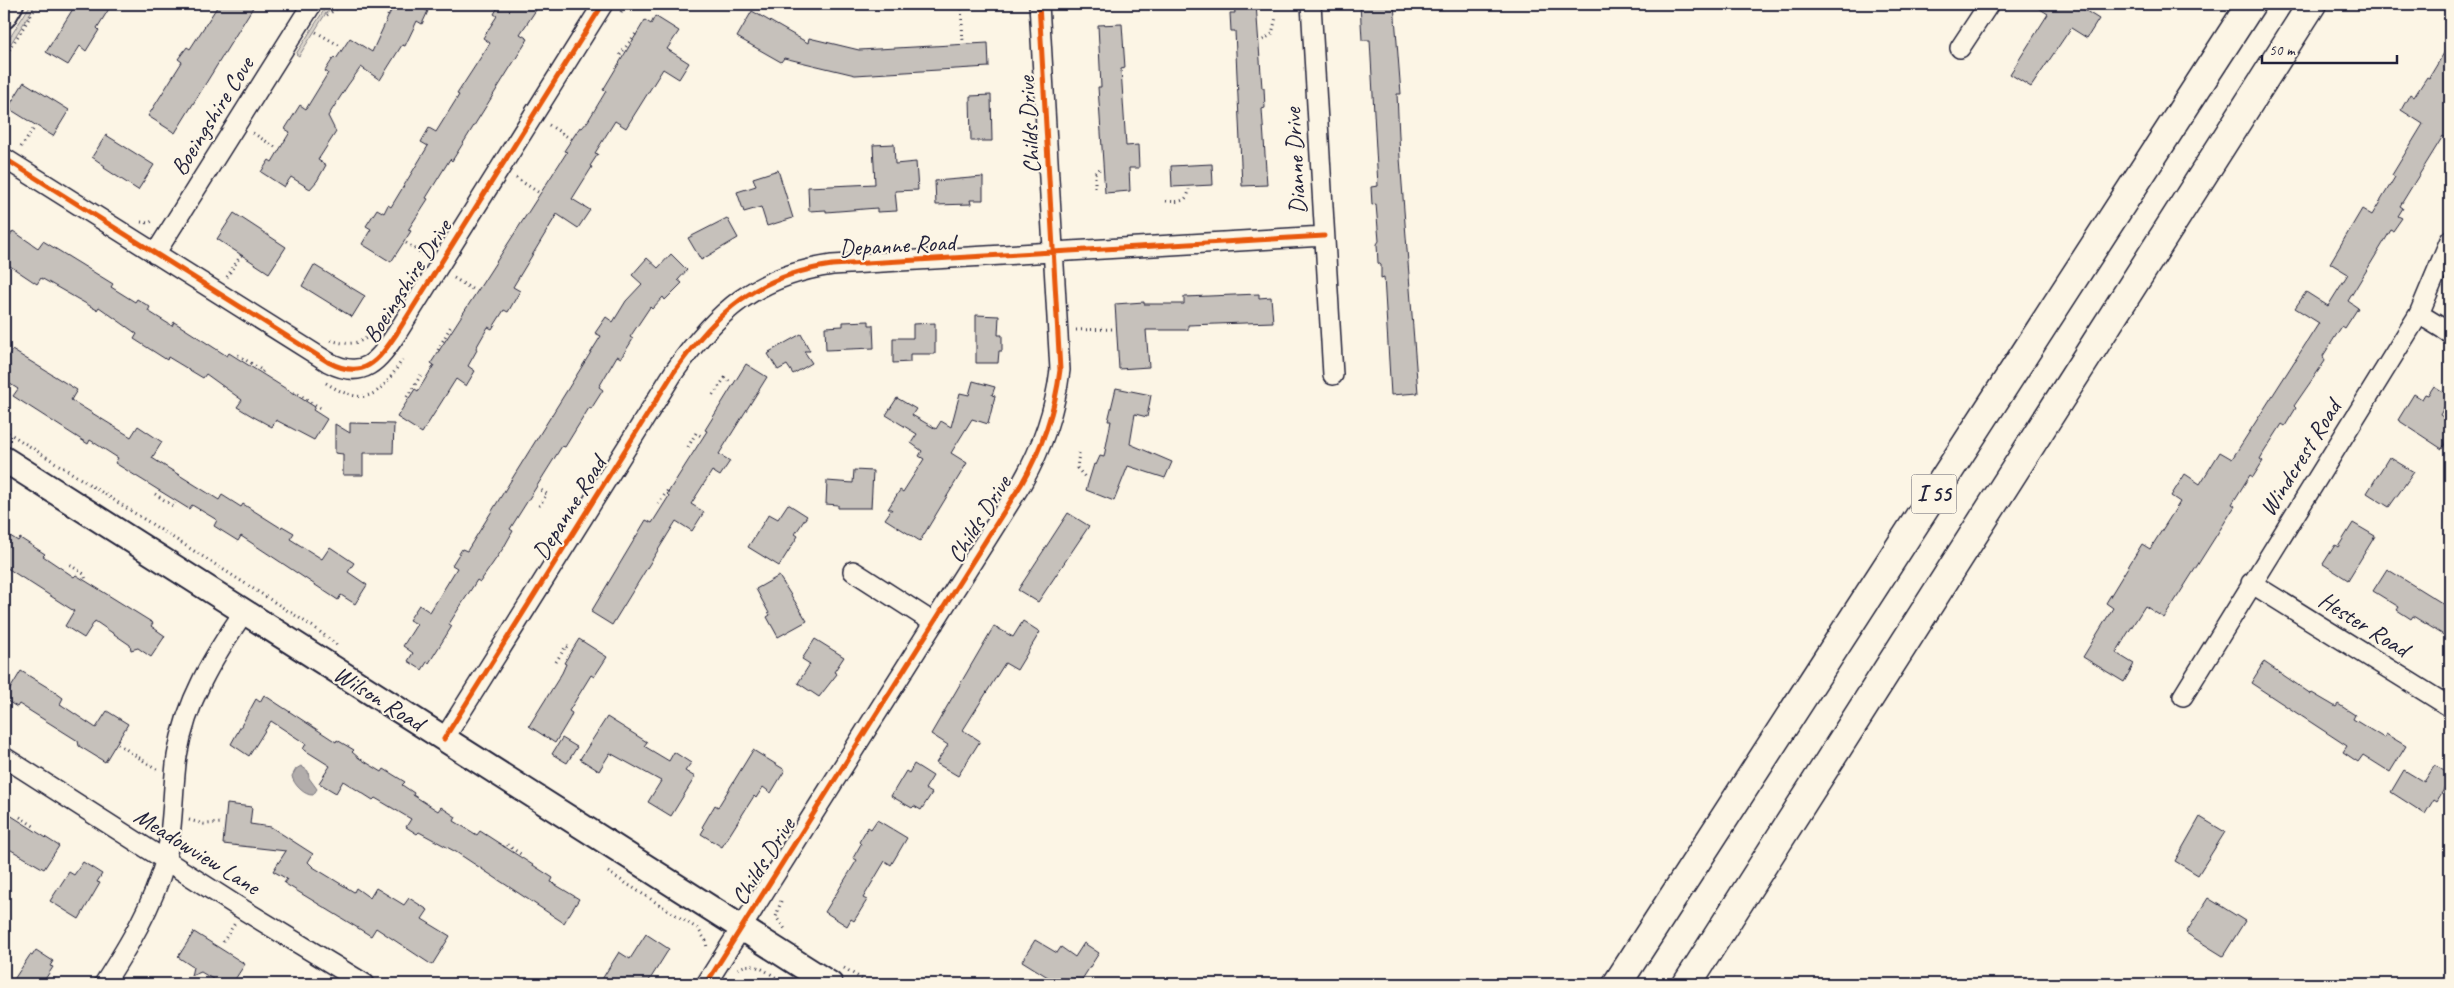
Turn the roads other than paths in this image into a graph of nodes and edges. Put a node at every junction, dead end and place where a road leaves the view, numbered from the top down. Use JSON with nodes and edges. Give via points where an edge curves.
{"nodes":[{"id":1,"x":11,"y":4,"type":"edge"},
{"id":2,"x":312,"y":4,"type":"edge"},
{"id":3,"x":603,"y":4,"type":"edge"},
{"id":4,"x":1039,"y":4,"type":"edge"},
{"id":5,"x":1311,"y":4,"type":"edge"},
{"id":6,"x":1989,"y":4,"type":"edge"},
{"id":7,"x":2251,"y":4,"type":"edge"},
{"id":8,"x":2312,"y":4,"type":"edge"},
{"id":9,"x":4,"y":16,"type":"edge"},
{"id":10,"x":1960,"y":48,"type":"dead end"},
{"id":11,"x":9,"y":150,"type":"edge"},
{"id":12,"x":1324,"y":236,"type":"junction"},
{"id":13,"x":2450,"y":240,"type":"edge"},
{"id":14,"x":1055,"y":253,"type":"junction"},
{"id":15,"x":155,"y":254,"type":"junction"},
{"id":16,"x":2419,"y":314,"type":"junction"},
{"id":17,"x":2450,"y":334,"type":"edge"},
{"id":18,"x":1333,"y":375,"type":"dead end"},
{"id":19,"x":4,"y":459,"type":"edge"},
{"id":20,"x":853,"y":571,"type":"dead end"},
{"id":21,"x":2252,"y":583,"type":"junction"},
{"id":22,"x":244,"y":612,"type":"junction"},
{"id":23,"x":934,"y":623,"type":"junction"},
{"id":24,"x":2183,"y":696,"type":"dead end"},
{"id":25,"x":2450,"y":707,"type":"edge"},
{"id":26,"x":444,"y":739,"type":"junction"},
{"id":27,"x":4,"y":757,"type":"edge"},
{"id":28,"x":165,"y":860,"type":"junction"},
{"id":29,"x":742,"y":928,"type":"junction"},
{"id":30,"x":834,"y":974,"type":"edge"},
{"id":31,"x":104,"y":984,"type":"edge"},
{"id":32,"x":365,"y":984,"type":"edge"},
{"id":33,"x":706,"y":984,"type":"edge"},
{"id":34,"x":1617,"y":984,"type":"edge"},
{"id":35,"x":1686,"y":984,"type":"edge"}],
"edges":[{"from":1,"to":9,"type":"street"},
{"from":2,"to":15,"type":"street","name":"Boeingshire Cove"},
{"from":3,"to":15,"type":"street","name":"Boeingshire Drive","via":[[432,260],[381,356],[370,366],[353,370],[328,362]]},
{"from":4,"to":14,"type":"street","name":"Childs Drive"},
{"from":5,"to":12,"type":"street","name":"Dianne Drive"},
{"from":6,"to":10,"type":"street"},
{"from":7,"to":34,"type":"highway","number":"I 55"},
{"from":8,"to":35,"type":"highway","number":"I 55"},
{"from":11,"to":15,"type":"street","name":"Boeingshire Drive"},
{"from":12,"to":14,"type":"street","name":"Depanne Road"},
{"from":12,"to":18,"type":"street","name":"Dianne Drive"},
{"from":13,"to":16,"type":"street","name":"Windcrest Road"},
{"from":14,"to":23,"type":"street","name":"Childs Drive","via":[[1058,386],[1048,427],[1034,462]]},
{"from":14,"to":26,"type":"street","name":"Depanne Road","via":[[804,269],[767,283],[719,315],[667,382]]},
{"from":16,"to":17,"type":"street"},
{"from":16,"to":21,"type":"street","name":"Windcrest Road"},
{"from":19,"to":22,"type":"street","name":"Wilson Road"},
{"from":20,"to":23,"type":"street"},
{"from":21,"to":24,"type":"street","name":"Windcrest Road"},
{"from":21,"to":25,"type":"street","name":"Hester Road"},
{"from":22,"to":26,"type":"street","name":"Wilson Road"},
{"from":22,"to":28,"type":"street","via":[[217,652],[192,701],[180,738],[173,817]]},
{"from":23,"to":29,"type":"street","name":"Childs Drive"},
{"from":26,"to":29,"type":"street","name":"Wilson Road"},
{"from":27,"to":28,"type":"street","name":"Meadowview Lane"},
{"from":28,"to":31,"type":"street","via":[[146,914]]},
{"from":28,"to":32,"type":"street","name":"Meadowview Lane"},
{"from":29,"to":30,"type":"street","name":"Wilson Road"},
{"from":29,"to":33,"type":"street","name":"Childs Drive"}]}
